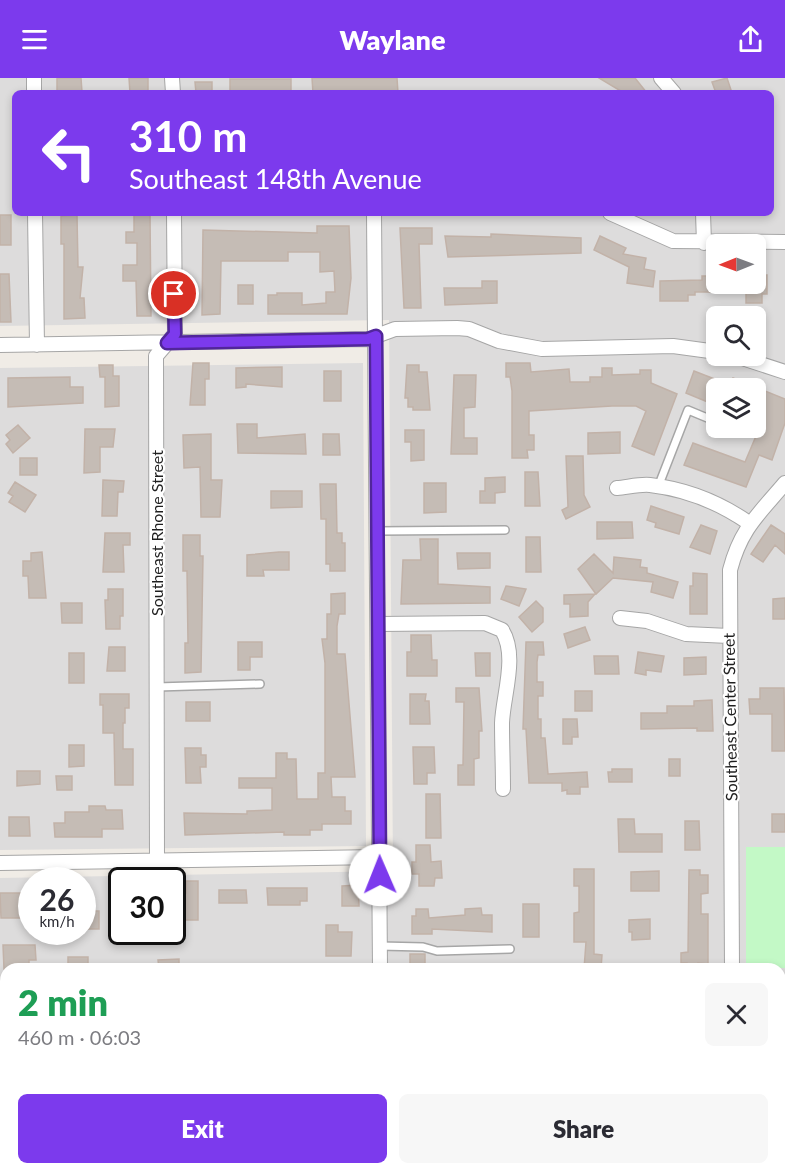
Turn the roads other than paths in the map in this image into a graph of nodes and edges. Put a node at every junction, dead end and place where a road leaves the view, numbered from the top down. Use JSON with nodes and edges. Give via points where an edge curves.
{"nodes":[{"id":1,"x":661,"y":78,"type":"edge"},
{"id":2,"x":671,"y":90,"type":"edge"},
{"id":3,"x":35,"y":216,"type":"edge"},
{"id":4,"x":174,"y":216,"type":"edge"},
{"id":5,"x":374,"y":216,"type":"edge"},
{"id":6,"x":617,"y":216,"type":"edge"},
{"id":7,"x":703,"y":216,"type":"edge"},
{"id":8,"x":785,"y":242,"type":"edge"},
{"id":9,"x":704,"y":243,"type":"junction"},
{"id":10,"x":376,"y":336,"type":"junction"},
{"id":11,"x":167,"y":343,"type":"junction"},
{"id":12,"x":0,"y":345,"type":"edge"},
{"id":13,"x":37,"y":345,"type":"junction"},
{"id":14,"x":706,"y":350,"type":"edge"},
{"id":15,"x":766,"y":366,"type":"edge"},
{"id":16,"x":785,"y":372,"type":"edge"},
{"id":17,"x":706,"y":417,"type":"edge"},
{"id":18,"x":785,"y":483,"type":"edge"},
{"id":19,"x":658,"y":487,"type":"junction"},
{"id":20,"x":617,"y":488,"type":"dead end"},
{"id":21,"x":780,"y":499,"type":"edge"},
{"id":22,"x":749,"y":523,"type":"junction"},
{"id":23,"x":505,"y":530,"type":"dead end"},
{"id":24,"x":377,"y":531,"type":"junction"},
{"id":25,"x":620,"y":618,"type":"dead end"},
{"id":26,"x":378,"y":624,"type":"junction"},
{"id":27,"x":729,"y":636,"type":"junction"},
{"id":28,"x":260,"y":684,"type":"dead end"},
{"id":29,"x":157,"y":687,"type":"junction"},
{"id":30,"x":503,"y":789,"type":"dead end"},
{"id":31,"x":379,"y":857,"type":"junction"},
{"id":32,"x":158,"y":861,"type":"junction"},
{"id":33,"x":0,"y":863,"type":"edge"},
{"id":34,"x":380,"y":946,"type":"junction"},
{"id":35,"x":510,"y":949,"type":"dead end"},
{"id":36,"x":380,"y":963,"type":"edge"},
{"id":37,"x":732,"y":963,"type":"edge"}],
"edges":[{"from":1,"to":2,"type":"street"},
{"from":3,"to":13,"type":"street"},
{"from":4,"to":11,"type":"street","name":"Southeast Rhone Street","via":[[175,334]]},
{"from":5,"to":10,"type":"street"},
{"from":6,"to":9,"type":"street","via":[[673,241]]},
{"from":7,"to":9,"type":"street"},
{"from":8,"to":9,"type":"street"},
{"from":10,"to":11,"type":"street"},
{"from":10,"to":14,"type":"street","via":[[395,328],[457,328],[542,349],[673,346]]},
{"from":10,"to":24,"type":"street"},
{"from":11,"to":13,"type":"street"},
{"from":11,"to":29,"type":"street","name":"Southeast Rhone Street","via":[[156,356]]},
{"from":12,"to":13,"type":"street"},
{"from":15,"to":16,"type":"street"},
{"from":17,"to":19,"type":"lane","via":[[688,410]]},
{"from":18,"to":21,"type":"street","name":"Southeast Center Street"},
{"from":19,"to":20,"type":"street","via":[[648,484]]},
{"from":19,"to":22,"type":"street","via":[[714,503]]},
{"from":21,"to":22,"type":"street","name":"Southeast Center Street"},
{"from":22,"to":27,"type":"street","name":"Southeast Center Street","via":[[730,570]]},
{"from":23,"to":24,"type":"lane"},
{"from":24,"to":26,"type":"street"},
{"from":25,"to":27,"type":"street","via":[[647,621],[686,634]]},
{"from":26,"to":30,"type":"street","via":[[485,623],[502,630],[507,655]]},
{"from":26,"to":31,"type":"street"},
{"from":27,"to":37,"type":"street","name":"Southeast Center Street"},
{"from":28,"to":29,"type":"lane"},
{"from":29,"to":32,"type":"street","name":"Southeast Rhone Street"},
{"from":31,"to":32,"type":"street"},
{"from":31,"to":34,"type":"street"},
{"from":32,"to":33,"type":"street"},
{"from":34,"to":35,"type":"lane","via":[[437,951]]},
{"from":34,"to":36,"type":"street"}]}
